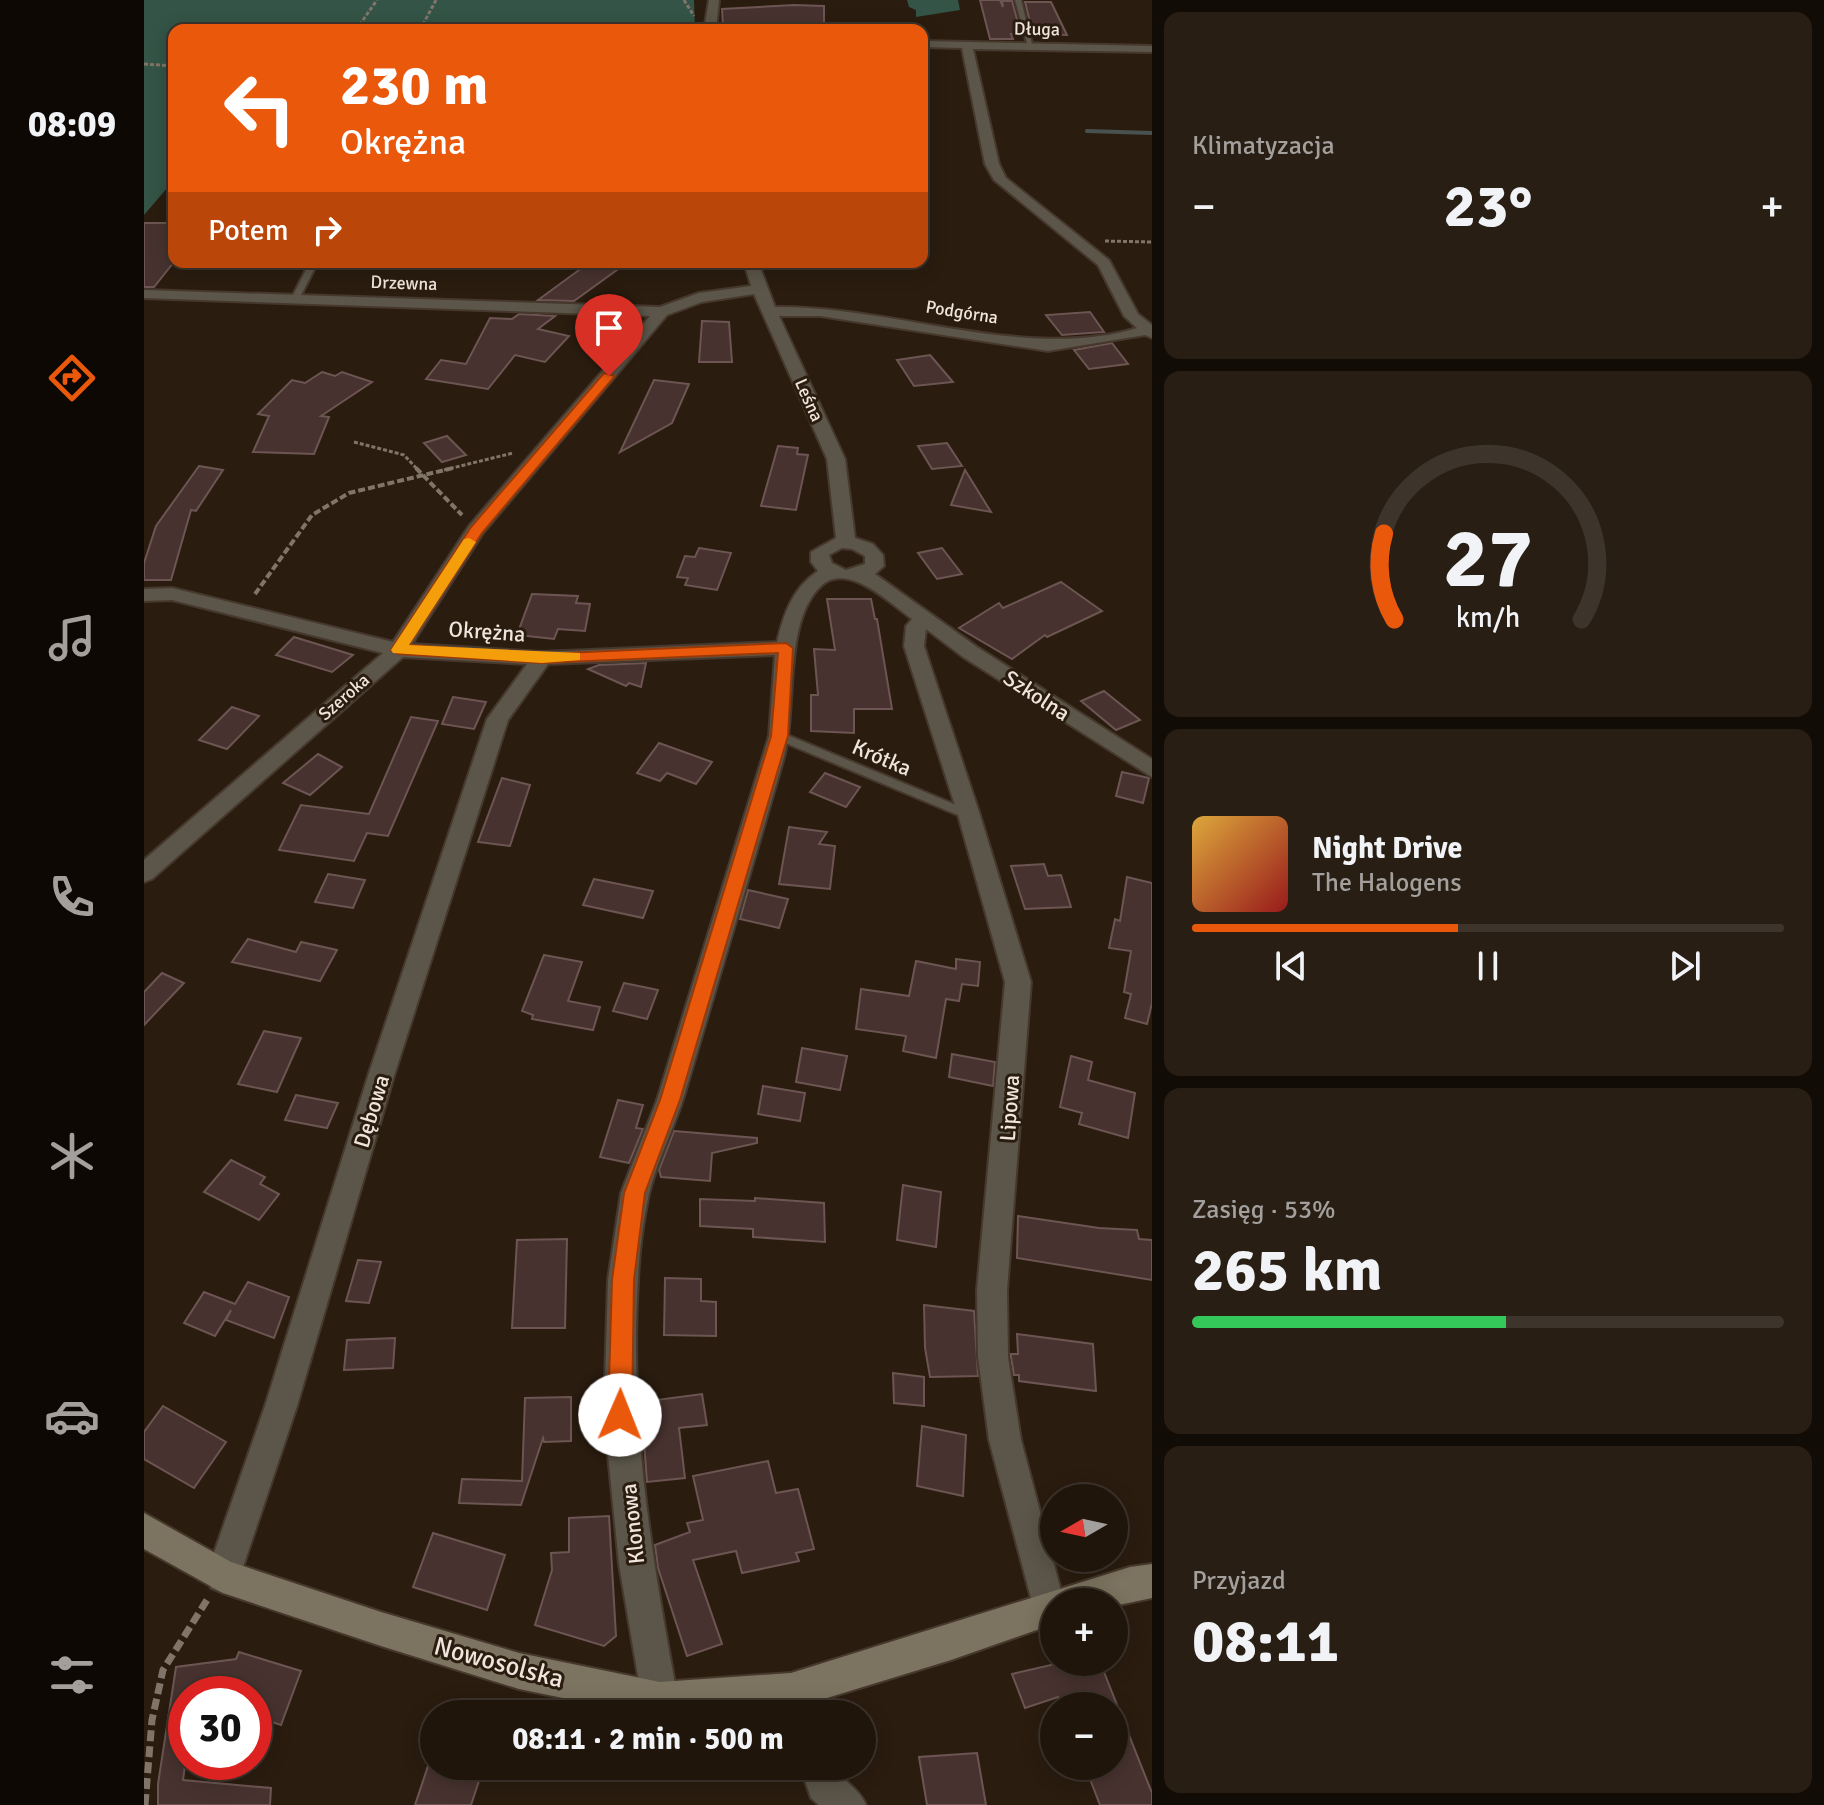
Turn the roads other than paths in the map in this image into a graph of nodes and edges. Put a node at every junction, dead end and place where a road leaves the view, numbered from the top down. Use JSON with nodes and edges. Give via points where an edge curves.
{"nodes":[{"id":1,"x":714,"y":0,"type":"edge"},
{"id":2,"x":1018,"y":0,"type":"edge"},
{"id":3,"x":711,"y":24,"type":"edge"},
{"id":4,"x":928,"y":44,"type":"edge"},
{"id":5,"x":967,"y":45,"type":"junction"},
{"id":6,"x":1031,"y":47,"type":"junction"},
{"id":7,"x":1152,"y":49,"type":"edge"},
{"id":8,"x":311,"y":268,"type":"edge"},
{"id":9,"x":753,"y":268,"type":"edge"},
{"id":10,"x":759,"y":289,"type":"junction"},
{"id":11,"x":144,"y":294,"type":"edge"},
{"id":12,"x":295,"y":299,"type":"junction"},
{"id":13,"x":662,"y":312,"type":"junction"},
{"id":14,"x":770,"y":312,"type":"junction"},
{"id":15,"x":1149,"y":331,"type":"edge"},
{"id":16,"x":846,"y":542,"type":"junction"},
{"id":17,"x":830,"y":571,"type":"junction"},
{"id":18,"x":863,"y":574,"type":"junction"},
{"id":19,"x":144,"y":595,"type":"edge"},
{"id":20,"x":923,"y":620,"type":"junction"},
{"id":21,"x":786,"y":648,"type":"junction"},
{"id":22,"x":398,"y":650,"type":"junction"},
{"id":23,"x":542,"y":658,"type":"junction"},
{"id":24,"x":780,"y":736,"type":"junction"},
{"id":25,"x":1152,"y":769,"type":"edge"},
{"id":26,"x":969,"y":815,"type":"junction"},
{"id":27,"x":144,"y":873,"type":"edge"},
{"id":28,"x":144,"y":1530,"type":"edge"},
{"id":29,"x":223,"y":1576,"type":"junction"},
{"id":30,"x":1152,"y":1581,"type":"edge"},
{"id":31,"x":1051,"y":1588,"type":"edge"},
{"id":32,"x":1125,"y":1588,"type":"edge"},
{"id":33,"x":1040,"y":1612,"type":"edge"},
{"id":34,"x":660,"y":1700,"type":"joint"},
{"id":35,"x":800,"y":1700,"type":"edge"},
{"id":36,"x":822,"y":1780,"type":"edge"},
{"id":37,"x":847,"y":1805,"type":"edge"}],
"edges":[{"from":1,"to":3,"type":"street"},
{"from":2,"to":6,"type":"lane"},
{"from":4,"to":5,"type":"street","name":"Długa"},
{"from":5,"to":6,"type":"street","name":"Długa"},
{"from":5,"to":15,"type":"street","via":[[992,164],[1001,180],[1104,263],[1132,316]]},
{"from":6,"to":7,"type":"street","name":"Długa"},
{"from":8,"to":12,"type":"lane"},
{"from":9,"to":10,"type":"street","name":"Leśna"},
{"from":10,"to":13,"type":"street","name":"Szeroka","via":[[699,298]]},
{"from":10,"to":14,"type":"street","name":"Leśna"},
{"from":11,"to":12,"type":"street","name":"Drzewna"},
{"from":12,"to":13,"type":"street","name":"Drzewna"},
{"from":13,"to":22,"type":"street","name":"Szeroka","via":[[476,530]]},
{"from":14,"to":15,"type":"street","name":"Podgórna","via":[[820,311],[1048,346]]},
{"from":14,"to":16,"type":"street","name":"Leśna","via":[[836,459]]},
{"from":16,"to":17,"type":"street","via":[[820,552],[820,562]]},
{"from":16,"to":18,"type":"street","via":[[874,555],[874,566]]},
{"from":17,"to":18,"type":"street"},
{"from":17,"to":21,"type":"street","name":"Klonowa","via":[[813,583],[794,610]]},
{"from":18,"to":20,"type":"street"},
{"from":19,"to":22,"type":"street","name":"Okrężna","via":[[172,594]]},
{"from":20,"to":25,"type":"street","name":"Szkolna"},
{"from":20,"to":26,"type":"street","name":"Lipowa","via":[[916,626],[914,646]]},
{"from":21,"to":23,"type":"street","name":"Okrężna"},
{"from":21,"to":24,"type":"street","name":"Klonowa"},
{"from":22,"to":23,"type":"street","name":"Okrężna"},
{"from":22,"to":27,"type":"street","name":"Szeroka"},
{"from":23,"to":29,"type":"street","name":"Dębowa","via":[[498,719]]},
{"from":24,"to":26,"type":"lane","name":"Krótka"},
{"from":24,"to":34,"type":"street","name":"Klonowa","via":[[670,1100],[635,1193],[623,1280],[620,1415],[636,1564]]},
{"from":26,"to":31,"type":"street","name":"Lipowa","via":[[1018,982],[992,1290],[993,1357],[1005,1440]]},
{"from":28,"to":29,"type":"main road","name":"Nowosolska"},
{"from":29,"to":34,"type":"main road","name":"Nowosolska","via":[[519,1671]]},
{"from":30,"to":32,"type":"main road","name":"Nowosolska"},
{"from":33,"to":35,"type":"main road","name":"Nowosolska"},
{"from":36,"to":37,"type":"street"}]}
